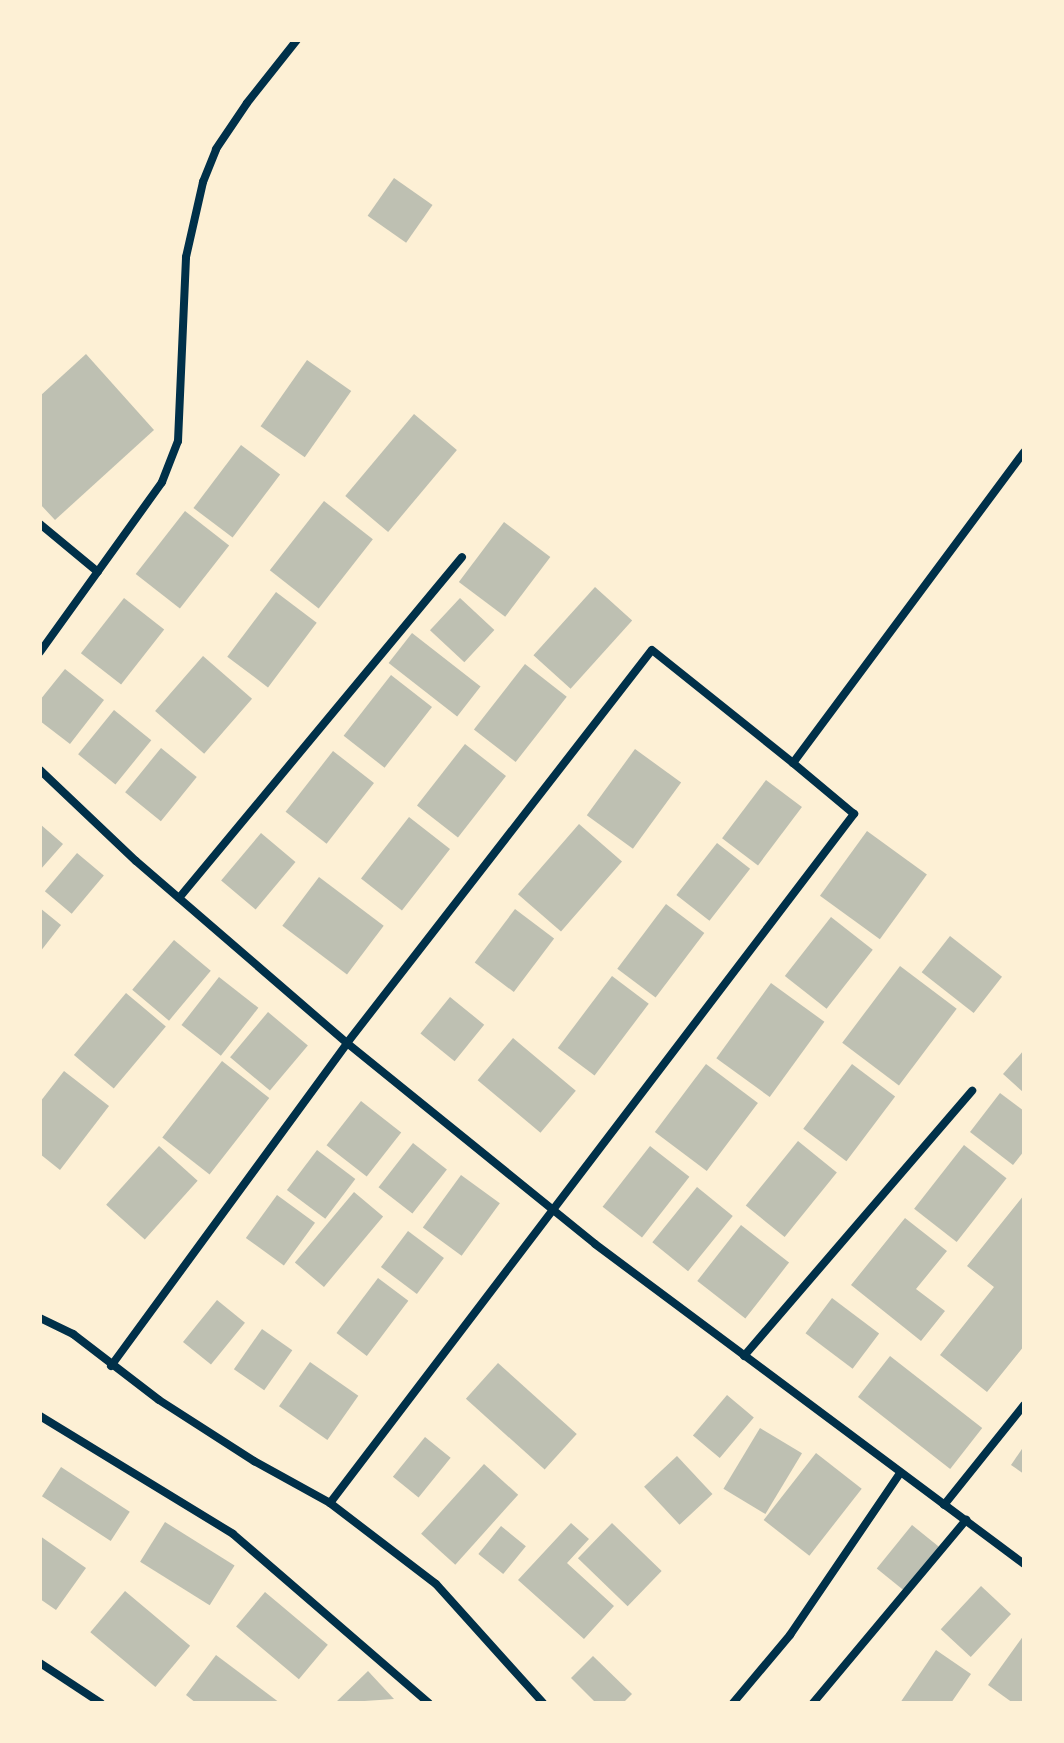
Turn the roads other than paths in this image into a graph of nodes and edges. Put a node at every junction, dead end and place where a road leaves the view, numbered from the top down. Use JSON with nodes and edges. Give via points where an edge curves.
{"nodes":[{"id":1,"x":297,"y":40,"type":"edge"},
{"id":2,"x":1024,"y":452,"type":"edge"},
{"id":3,"x":40,"y":524,"type":"edge"},
{"id":4,"x":462,"y":557,"type":"dead end"},
{"id":5,"x":98,"y":572,"type":"junction"},
{"id":6,"x":40,"y":652,"type":"edge"},
{"id":7,"x":793,"y":763,"type":"junction"},
{"id":8,"x":40,"y":770,"type":"edge"},
{"id":9,"x":179,"y":898,"type":"junction"},
{"id":10,"x":347,"y":1043,"type":"junction"},
{"id":11,"x":972,"y":1091,"type":"dead end"},
{"id":12,"x":552,"y":1206,"type":"junction"},
{"id":13,"x":40,"y":1318,"type":"edge"},
{"id":14,"x":744,"y":1356,"type":"junction"},
{"id":15,"x":111,"y":1366,"type":"junction"},
{"id":16,"x":1024,"y":1405,"type":"edge"},
{"id":17,"x":40,"y":1416,"type":"edge"},
{"id":18,"x":900,"y":1473,"type":"junction"},
{"id":19,"x":330,"y":1503,"type":"junction"},
{"id":20,"x":944,"y":1505,"type":"junction"},
{"id":21,"x":966,"y":1520,"type":"junction"},
{"id":22,"x":1024,"y":1564,"type":"edge"},
{"id":23,"x":40,"y":1663,"type":"edge"},
{"id":24,"x":101,"y":1703,"type":"edge"},
{"id":25,"x":429,"y":1703,"type":"edge"},
{"id":26,"x":543,"y":1703,"type":"edge"},
{"id":27,"x":733,"y":1703,"type":"edge"},
{"id":28,"x":813,"y":1703,"type":"edge"}],
"edges":[{"from":1,"to":5,"type":"street","via":[[239,114],[203,182],[186,257],[178,441],[146,510]]},
{"from":2,"to":7,"type":"street"},
{"from":3,"to":5,"type":"street"},
{"from":4,"to":9,"type":"street"},
{"from":5,"to":6,"type":"street"},
{"from":7,"to":10,"type":"street","via":[[652,650]]},
{"from":7,"to":12,"type":"street","via":[[854,814]]},
{"from":8,"to":9,"type":"street"},
{"from":9,"to":10,"type":"street"},
{"from":10,"to":12,"type":"street"},
{"from":10,"to":15,"type":"street"},
{"from":11,"to":14,"type":"street"},
{"from":12,"to":14,"type":"street"},
{"from":12,"to":19,"type":"street"},
{"from":13,"to":15,"type":"street","via":[[73,1334]]},
{"from":14,"to":18,"type":"street"},
{"from":15,"to":19,"type":"street","via":[[254,1461]]},
{"from":16,"to":20,"type":"street"},
{"from":17,"to":25,"type":"street","via":[[233,1534]]},
{"from":18,"to":20,"type":"street"},
{"from":18,"to":27,"type":"street","via":[[790,1635]]},
{"from":19,"to":26,"type":"street","via":[[436,1584]]},
{"from":20,"to":21,"type":"street"},
{"from":21,"to":22,"type":"street"},
{"from":21,"to":28,"type":"street"},
{"from":23,"to":24,"type":"street"}]}
